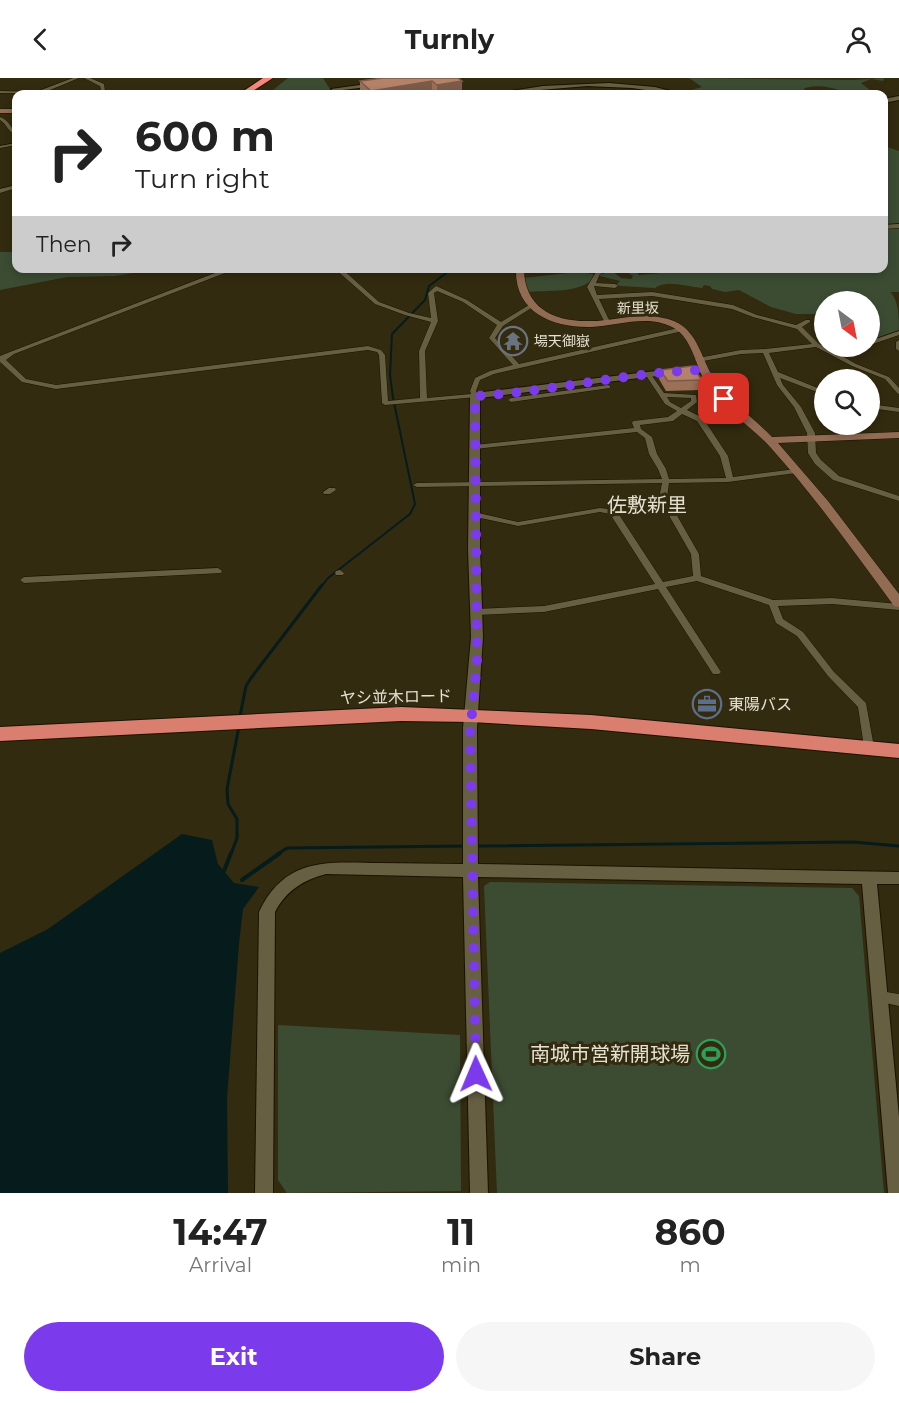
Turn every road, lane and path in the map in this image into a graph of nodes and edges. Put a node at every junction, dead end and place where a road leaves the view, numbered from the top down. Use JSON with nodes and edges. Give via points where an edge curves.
{"nodes":[{"id":1,"x":76,"y":78,"type":"edge"},
{"id":2,"x":86,"y":78,"type":"edge"},
{"id":3,"x":269,"y":78,"type":"edge"},
{"id":4,"x":619,"y":78,"type":"edge"},
{"id":5,"x":385,"y":83,"type":"edge"},
{"id":6,"x":277,"y":85,"type":"dead end"},
{"id":7,"x":334,"y":89,"type":"edge"},
{"id":8,"x":46,"y":90,"type":"edge"},
{"id":9,"x":103,"y":90,"type":"edge"},
{"id":10,"x":250,"y":90,"type":"edge"},
{"id":11,"x":268,"y":90,"type":"edge"},
{"id":12,"x":520,"y":90,"type":"edge"},
{"id":13,"x":667,"y":90,"type":"edge"},
{"id":14,"x":0,"y":118,"type":"edge"},
{"id":15,"x":12,"y":126,"type":"edge"},
{"id":16,"x":9,"y":127,"type":"junction"},
{"id":17,"x":12,"y":130,"type":"edge"},
{"id":18,"x":0,"y":131,"type":"edge"},
{"id":19,"x":222,"y":273,"type":"edge"},
{"id":20,"x":343,"y":273,"type":"edge"},
{"id":21,"x":519,"y":273,"type":"edge"},
{"id":22,"x":598,"y":273,"type":"edge"},
{"id":23,"x":592,"y":284,"type":"junction"},
{"id":24,"x":615,"y":286,"type":"dead end"},
{"id":25,"x":594,"y":297,"type":"junction"},
{"id":26,"x":531,"y":306,"type":"junction"},
{"id":27,"x":435,"y":321,"type":"junction"},
{"id":28,"x":808,"y":321,"type":"dead end"},
{"id":29,"x":607,"y":322,"type":"junction"},
{"id":30,"x":501,"y":325,"type":"junction"},
{"id":31,"x":797,"y":327,"type":"junction"},
{"id":32,"x":683,"y":330,"type":"junction"},
{"id":33,"x":899,"y":333,"type":"edge"},
{"id":34,"x":880,"y":340,"type":"edge"},
{"id":35,"x":814,"y":342,"type":"edge"},
{"id":36,"x":899,"y":342,"type":"edge"},
{"id":37,"x":814,"y":345,"type":"edge"},
{"id":38,"x":899,"y":349,"type":"edge"},
{"id":39,"x":765,"y":351,"type":"junction"},
{"id":40,"x":840,"y":357,"type":"edge"},
{"id":41,"x":1,"y":358,"type":"edge"},
{"id":42,"x":698,"y":360,"type":"junction"},
{"id":43,"x":516,"y":365,"type":"junction"},
{"id":44,"x":704,"y":370,"type":"junction"},
{"id":45,"x":774,"y":373,"type":"junction"},
{"id":46,"x":648,"y":374,"type":"junction"},
{"id":47,"x":574,"y":386,"type":"junction"},
{"id":48,"x":608,"y":387,"type":"dead end"},
{"id":49,"x":814,"y":389,"type":"edge"},
{"id":50,"x":585,"y":390,"type":"junction"},
{"id":51,"x":899,"y":392,"type":"edge"},
{"id":52,"x":662,"y":395,"type":"junction"},
{"id":53,"x":475,"y":396,"type":"junction"},
{"id":54,"x":424,"y":399,"type":"junction"},
{"id":55,"x":511,"y":400,"type":"dead end"},
{"id":56,"x":880,"y":407,"type":"edge"},
{"id":57,"x":681,"y":410,"type":"junction"},
{"id":58,"x":899,"y":410,"type":"edge"},
{"id":59,"x":638,"y":430,"type":"junction"},
{"id":60,"x":899,"y":435,"type":"edge"},
{"id":61,"x":812,"y":438,"type":"junction"},
{"id":62,"x":770,"y":440,"type":"junction"},
{"id":63,"x":475,"y":447,"type":"junction"},
{"id":64,"x":796,"y":471,"type":"junction"},
{"id":65,"x":730,"y":479,"type":"junction"},
{"id":66,"x":666,"y":480,"type":"junction"},
{"id":67,"x":474,"y":482,"type":"junction"},
{"id":68,"x":417,"y":485,"type":"dead end"},
{"id":69,"x":899,"y":499,"type":"edge"},
{"id":70,"x":474,"y":514,"type":"junction"},
{"id":71,"x":218,"y":571,"type":"dead end"},
{"id":72,"x":697,"y":578,"type":"junction"},
{"id":73,"x":24,"y":580,"type":"dead end"},
{"id":74,"x":662,"y":585,"type":"junction"},
{"id":75,"x":772,"y":603,"type":"junction"},
{"id":76,"x":899,"y":605,"type":"edge"},
{"id":77,"x":476,"y":612,"type":"junction"},
{"id":78,"x":716,"y":672,"type":"dead end"},
{"id":79,"x":471,"y":715,"type":"junction"},
{"id":80,"x":0,"y":734,"type":"edge"},
{"id":81,"x":869,"y":747,"type":"junction"},
{"id":82,"x":899,"y":751,"type":"edge"},
{"id":83,"x":470,"y":863,"type":"junction"},
{"id":84,"x":899,"y":878,"type":"edge"},
{"id":85,"x":869,"y":879,"type":"junction"},
{"id":86,"x":880,"y":997,"type":"junction"},
{"id":87,"x":899,"y":1000,"type":"edge"},
{"id":88,"x":894,"y":1080,"type":"edge"},
{"id":89,"x":898,"y":1173,"type":"edge"},
{"id":90,"x":264,"y":1193,"type":"edge"},
{"id":91,"x":479,"y":1193,"type":"edge"},
{"id":92,"x":897,"y":1193,"type":"edge"}],
"edges":[{"from":1,"to":8,"type":"street"},
{"from":2,"to":9,"type":"street","via":[[102,84]]},
{"from":3,"to":10,"type":"highway"},
{"from":4,"to":12,"type":"street"},
{"from":4,"to":13,"type":"street"},
{"from":5,"to":7,"type":"street"},
{"from":6,"to":11,"type":"highway"},
{"from":14,"to":16,"type":"street"},
{"from":15,"to":16,"type":"street"},
{"from":16,"to":17,"type":"street"},
{"from":16,"to":18,"type":"street"},
{"from":19,"to":41,"type":"street"},
{"from":20,"to":27,"type":"street","via":[[377,303]]},
{"from":21,"to":26,"type":"main road","via":[[519,292]]},
{"from":22,"to":23,"type":"street"},
{"from":23,"to":24,"type":"street"},
{"from":23,"to":25,"type":"street"},
{"from":25,"to":29,"type":"street"},
{"from":25,"to":31,"type":"street","via":[[652,294],[708,300]]},
{"from":26,"to":29,"type":"main road","name":"新里坂","via":[[575,322]]},
{"from":26,"to":30,"type":"street"},
{"from":27,"to":30,"type":"street","via":[[431,293],[436,288],[465,301]]},
{"from":27,"to":54,"type":"street","via":[[422,351]]},
{"from":28,"to":31,"type":"street"},
{"from":29,"to":32,"type":"main road","name":"新里坂","via":[[655,319]]},
{"from":30,"to":43,"type":"street","via":[[492,338]]},
{"from":31,"to":35,"type":"street"},
{"from":32,"to":42,"type":"main road"},
{"from":32,"to":43,"type":"street"},
{"from":33,"to":34,"type":"street"},
{"from":36,"to":38,"type":"street"},
{"from":37,"to":39,"type":"street"},
{"from":39,"to":42,"type":"street"},
{"from":39,"to":45,"type":"street"},
{"from":40,"to":51,"type":"street","via":[[887,378]]},
{"from":41,"to":54,"type":"street","via":[[24,381],[57,387],[368,348],[382,355],[385,403]]},
{"from":42,"to":44,"type":"main road"},
{"from":43,"to":53,"type":"street","via":[[477,379]]},
{"from":44,"to":46,"type":"street"},
{"from":44,"to":62,"type":"main road","via":[[731,406]]},
{"from":45,"to":49,"type":"street"},
{"from":45,"to":61,"type":"street"},
{"from":46,"to":47,"type":"street"},
{"from":46,"to":52,"type":"street"},
{"from":47,"to":50,"type":"street"},
{"from":47,"to":53,"type":"street"},
{"from":48,"to":50,"type":"street"},
{"from":50,"to":55,"type":"street"},
{"from":52,"to":57,"type":"street"},
{"from":52,"to":57,"type":"street","via":[[694,396],[694,402]]},
{"from":53,"to":54,"type":"street"},
{"from":53,"to":63,"type":"street"},
{"from":56,"to":58,"type":"street"},
{"from":57,"to":59,"type":"street","via":[[670,419],[636,423]]},
{"from":57,"to":65,"type":"street","via":[[700,420],[724,456]]},
{"from":59,"to":63,"type":"street"},
{"from":59,"to":66,"type":"street","via":[[648,437]]},
{"from":60,"to":61,"type":"main road"},
{"from":61,"to":62,"type":"main road"},
{"from":61,"to":69,"type":"street","via":[[812,453],[836,478]]},
{"from":62,"to":64,"type":"main road"},
{"from":63,"to":67,"type":"street"},
{"from":64,"to":65,"type":"street"},
{"from":64,"to":76,"type":"main road"},
{"from":65,"to":66,"type":"street"},
{"from":66,"to":67,"type":"street"},
{"from":66,"to":72,"type":"street","via":[[663,498],[695,554]]},
{"from":67,"to":68,"type":"street"},
{"from":67,"to":70,"type":"street"},
{"from":70,"to":74,"type":"street","via":[[518,524],[600,510],[613,512]]},
{"from":70,"to":77,"type":"street"},
{"from":71,"to":73,"type":"street"},
{"from":72,"to":74,"type":"street"},
{"from":72,"to":75,"type":"street"},
{"from":74,"to":77,"type":"street","via":[[544,609]]},
{"from":74,"to":78,"type":"street"},
{"from":75,"to":76,"type":"street"},
{"from":75,"to":81,"type":"street","via":[[779,621],[800,634],[862,706]]},
{"from":77,"to":79,"type":"street","via":[[477,663]]},
{"from":79,"to":80,"type":"highway","name":"ヤシ並木ロード","via":[[401,714]]},
{"from":79,"to":81,"type":"highway","name":"ヤシ並木ロード"},
{"from":79,"to":83,"type":"street"},
{"from":81,"to":82,"type":"highway","name":"ヤシ並木ロード"},
{"from":83,"to":85,"type":"street"},
{"from":83,"to":90,"type":"street","via":[[326,868],[296,878],[274,896],[265,932]]},
{"from":83,"to":91,"type":"street"},
{"from":84,"to":85,"type":"street"},
{"from":85,"to":86,"type":"street"},
{"from":86,"to":87,"type":"street"},
{"from":86,"to":88,"type":"street"},
{"from":88,"to":89,"type":"street"},
{"from":89,"to":92,"type":"street"}]}
